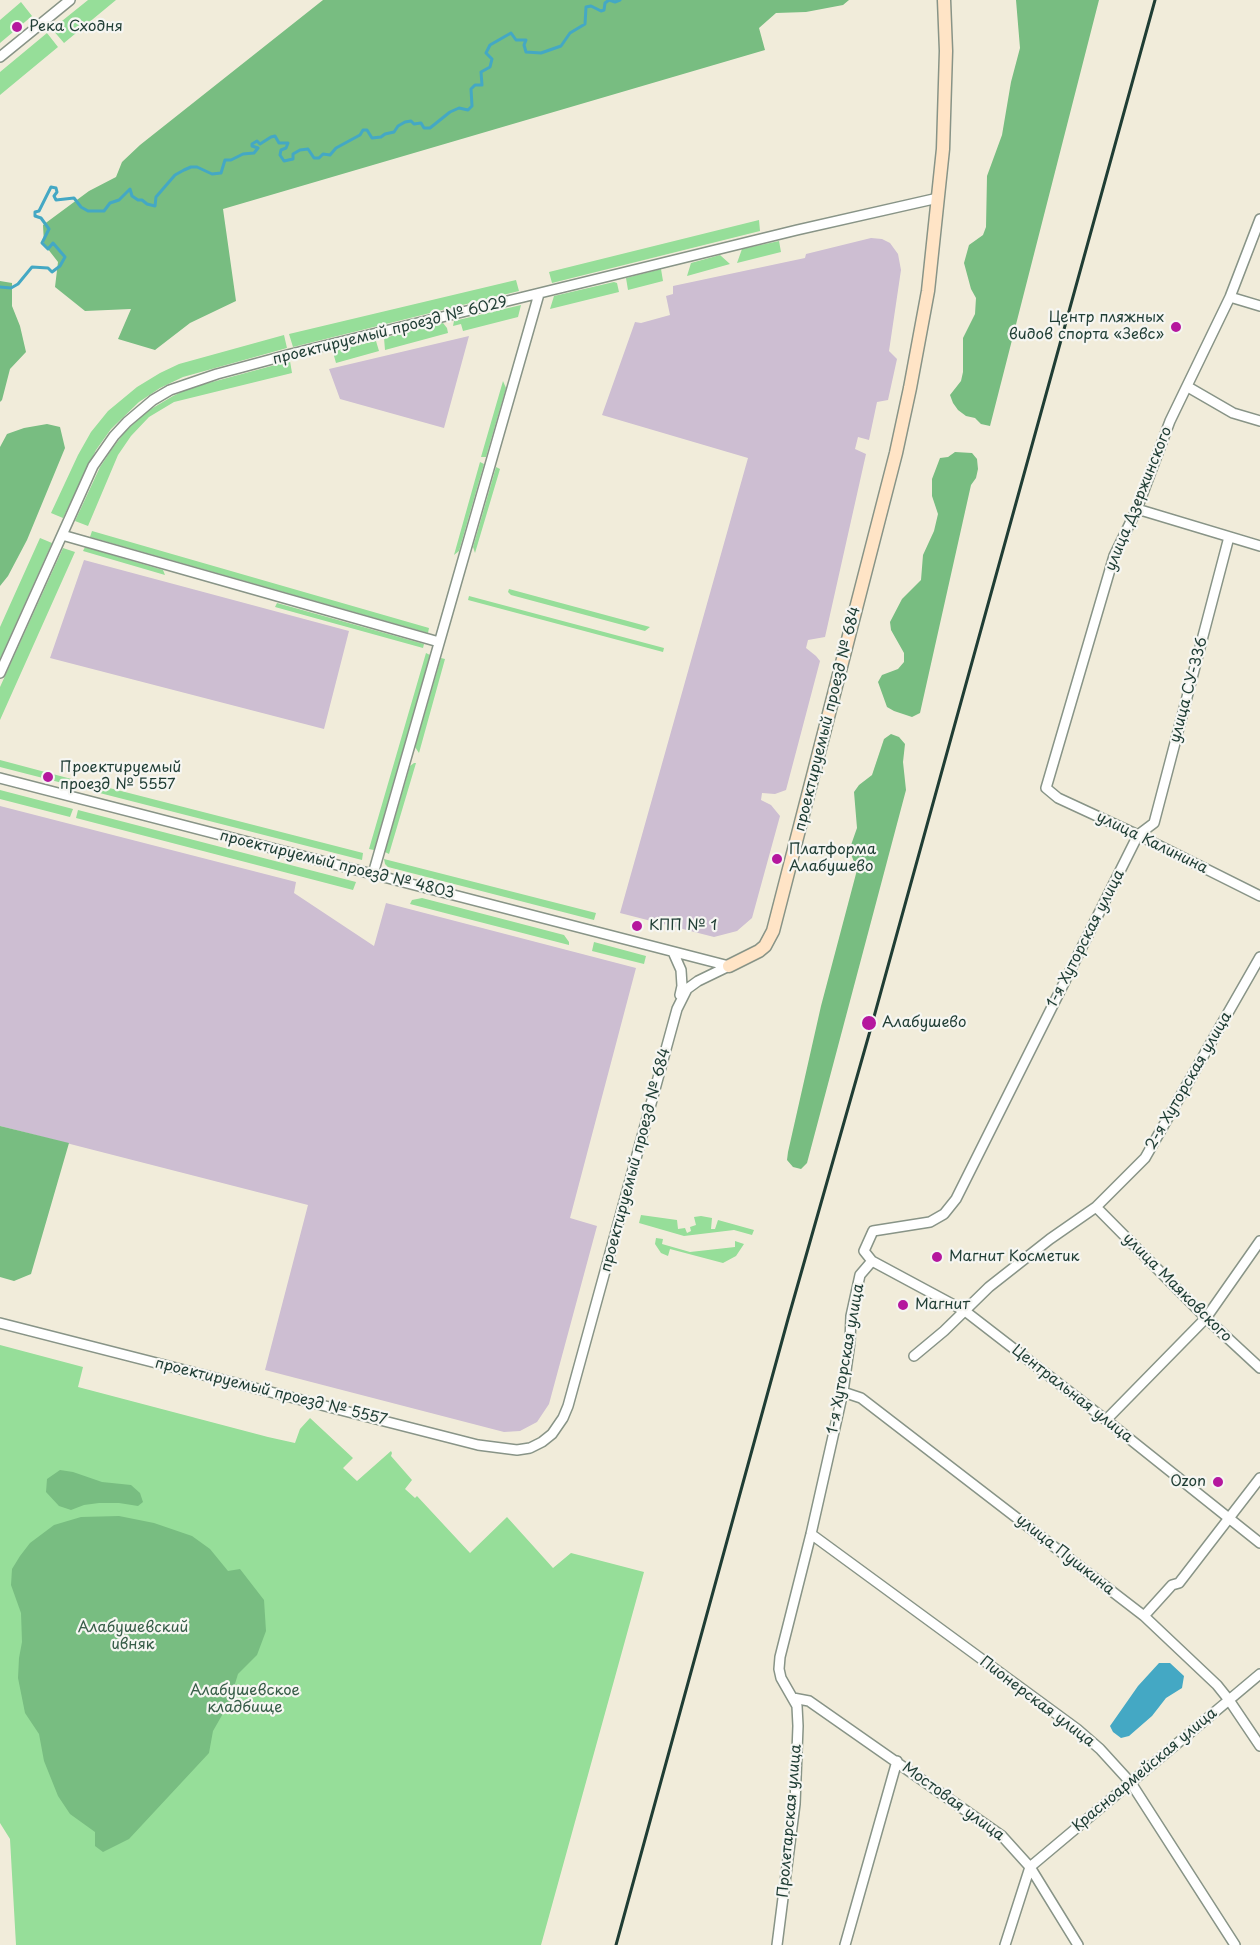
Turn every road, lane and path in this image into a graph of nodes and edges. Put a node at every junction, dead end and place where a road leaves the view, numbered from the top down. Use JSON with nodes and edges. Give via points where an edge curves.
{"nodes":[{"id":1,"x":70,"y":0,"type":"edge"},
{"id":2,"x":944,"y":0,"type":"edge"},
{"id":3,"x":0,"y":57,"type":"edge"},
{"id":4,"x":938,"y":198,"type":"junction"},
{"id":5,"x":1260,"y":219,"type":"edge"},
{"id":6,"x":539,"y":294,"type":"junction"},
{"id":7,"x":1230,"y":297,"type":"junction"},
{"id":8,"x":1260,"y":306,"type":"edge"},
{"id":9,"x":1188,"y":387,"type":"junction"},
{"id":10,"x":1260,"y":421,"type":"edge"},
{"id":11,"x":1137,"y":509,"type":"junction"},
{"id":12,"x":62,"y":535,"type":"junction"},
{"id":13,"x":1229,"y":537,"type":"junction"},
{"id":14,"x":1260,"y":546,"type":"edge"},
{"id":15,"x":439,"y":642,"type":"junction"},
{"id":16,"x":0,"y":673,"type":"edge"},
{"id":17,"x":0,"y":778,"type":"edge"},
{"id":18,"x":1046,"y":788,"type":"joint"},
{"id":19,"x":1138,"y":835,"type":"junction"},
{"id":20,"x":373,"y":874,"type":"junction"},
{"id":21,"x":1260,"y":896,"type":"edge"},
{"id":22,"x":673,"y":952,"type":"junction"},
{"id":23,"x":1260,"y":957,"type":"edge"},
{"id":24,"x":729,"y":966,"type":"junction"},
{"id":25,"x":677,"y":1009,"type":"junction"},
{"id":26,"x":1096,"y":1207,"type":"junction"},
{"id":27,"x":1260,"y":1241,"type":"edge"},
{"id":28,"x":872,"y":1261,"type":"junction"},
{"id":29,"x":965,"y":1311,"type":"junction"},
{"id":30,"x":1206,"y":1318,"type":"junction"},
{"id":31,"x":0,"y":1323,"type":"edge"},
{"id":32,"x":914,"y":1356,"type":"dead end"},
{"id":33,"x":1260,"y":1368,"type":"edge"},
{"id":34,"x":843,"y":1392,"type":"junction"},
{"id":35,"x":1106,"y":1420,"type":"junction"},
{"id":36,"x":542,"y":1442,"type":"joint"},
{"id":37,"x":1260,"y":1478,"type":"edge"},
{"id":38,"x":1230,"y":1518,"type":"junction"},
{"id":39,"x":811,"y":1534,"type":"junction"},
{"id":40,"x":1260,"y":1543,"type":"edge"},
{"id":41,"x":1144,"y":1616,"type":"junction"},
{"id":42,"x":1260,"y":1674,"type":"edge"},
{"id":43,"x":793,"y":1698,"type":"junction"},
{"id":44,"x":1229,"y":1700,"type":"junction"},
{"id":45,"x":1260,"y":1746,"type":"edge"},
{"id":46,"x":897,"y":1761,"type":"junction"},
{"id":47,"x":1131,"y":1783,"type":"junction"},
{"id":48,"x":1030,"y":1867,"type":"junction"},
{"id":49,"x":777,"y":1945,"type":"edge"},
{"id":50,"x":846,"y":1945,"type":"edge"},
{"id":51,"x":1005,"y":1945,"type":"edge"},
{"id":52,"x":1078,"y":1945,"type":"edge"},
{"id":53,"x":1235,"y":1945,"type":"edge"}],
"edges":[{"from":1,"to":3,"type":"street"},
{"from":2,"to":4,"type":"street","name":"проектируемый проезд № 684","via":[[945,94]]},
{"from":4,"to":6,"type":"street","name":"проектируемый проезд № 6029"},
{"from":4,"to":24,"type":"street","name":"проектируемый проезд № 684","via":[[928,291],[904,415],[779,909],[765,946]]},
{"from":5,"to":7,"type":"street","name":"улица Дзержинского"},
{"from":6,"to":12,"type":"street","name":"проектируемый проезд № 6029","via":[[291,354],[170,390],[139,410],[105,448]]},
{"from":6,"to":15,"type":"street"},
{"from":7,"to":8,"type":"street"},
{"from":7,"to":9,"type":"street","name":"улица Дзержинского"},
{"from":9,"to":10,"type":"street","via":[[1233,413]]},
{"from":9,"to":11,"type":"street","name":"улица Дзержинского","via":[[1170,421]]},
{"from":11,"to":13,"type":"street"},
{"from":11,"to":18,"type":"street","name":"улица Дзержинского","via":[[1114,556]]},
{"from":12,"to":15,"type":"street"},
{"from":12,"to":16,"type":"street","name":"проектируемый проезд № 6029"},
{"from":13,"to":14,"type":"street"},
{"from":13,"to":19,"type":"street","name":"улица СУ-336","via":[[1154,823]]},
{"from":15,"to":20,"type":"street"},
{"from":17,"to":20,"type":"street","name":"проектируемый проезд № 4803"},
{"from":18,"to":19,"type":"street","name":"улица Калинина","via":[[1058,798]]},
{"from":19,"to":21,"type":"street","name":"улица Калинина"},
{"from":19,"to":28,"type":"street","name":"1-я Хуторская улица","via":[[956,1199],[944,1214],[930,1222],[873,1231],[864,1251]]},
{"from":20,"to":22,"type":"street","name":"проектируемый проезд № 4803"},
{"from":22,"to":24,"type":"street","name":"проектируемый проезд № 4803"},
{"from":22,"to":25,"type":"street","via":[[682,978]]},
{"from":23,"to":26,"type":"street","name":"2-я Хуторская улица","via":[[1145,1158]]},
{"from":24,"to":25,"type":"street","name":"проектируемый проезд № 684","via":[[687,989]]},
{"from":25,"to":36,"type":"street","name":"проектируемый проезд № 684","via":[[568,1406],[558,1427]]},
{"from":26,"to":29,"type":"street","name":"2-я Хуторская улица","via":[[989,1287]]},
{"from":26,"to":30,"type":"street","name":"улица Маяковского"},
{"from":27,"to":30,"type":"street"},
{"from":28,"to":29,"type":"street","name":"Центральная улица"},
{"from":28,"to":34,"type":"street","name":"1-я Хуторская улица","via":[[861,1275],[851,1316]]},
{"from":29,"to":32,"type":"street","name":"2-я Хуторская улица"},
{"from":29,"to":35,"type":"street","name":"Центральная улица"},
{"from":30,"to":33,"type":"street","name":"улица Маяковского"},
{"from":30,"to":35,"type":"street"},
{"from":31,"to":36,"type":"street","name":"проектируемый проезд № 5557","via":[[478,1444],[517,1450]]},
{"from":34,"to":39,"type":"street","name":"1-я Хуторская улица"},
{"from":34,"to":41,"type":"street","name":"улица Пушкина","via":[[861,1398]]},
{"from":35,"to":38,"type":"street","name":"Центральная улица"},
{"from":37,"to":38,"type":"street"},
{"from":38,"to":40,"type":"street","name":"Центральная улица"},
{"from":38,"to":41,"type":"street","via":[[1179,1583]]},
{"from":39,"to":43,"type":"street","name":"1-я Хуторская улица","via":[[780,1657],[781,1678]]},
{"from":39,"to":47,"type":"street","name":"Пионерская улица","via":[[1077,1729]]},
{"from":41,"to":44,"type":"street","name":"улица Пушкина"},
{"from":42,"to":44,"type":"street","name":"Красноармейская улица"},
{"from":43,"to":46,"type":"street","name":"Мостовая улица","via":[[809,1701]]},
{"from":43,"to":49,"type":"street","name":"Пролетарская улица","via":[[798,1726],[795,1804]]},
{"from":44,"to":45,"type":"street","name":"улица Пушкина"},
{"from":44,"to":47,"type":"street","name":"Красноармейская улица"},
{"from":46,"to":48,"type":"street","name":"Мостовая улица","via":[[1002,1836]]},
{"from":46,"to":50,"type":"street"},
{"from":47,"to":48,"type":"street","name":"Красноармейская улица"},
{"from":47,"to":53,"type":"street","name":"Пионерская улица"},
{"from":48,"to":51,"type":"street"},
{"from":48,"to":52,"type":"street","name":"Мостовая улица"}]}
